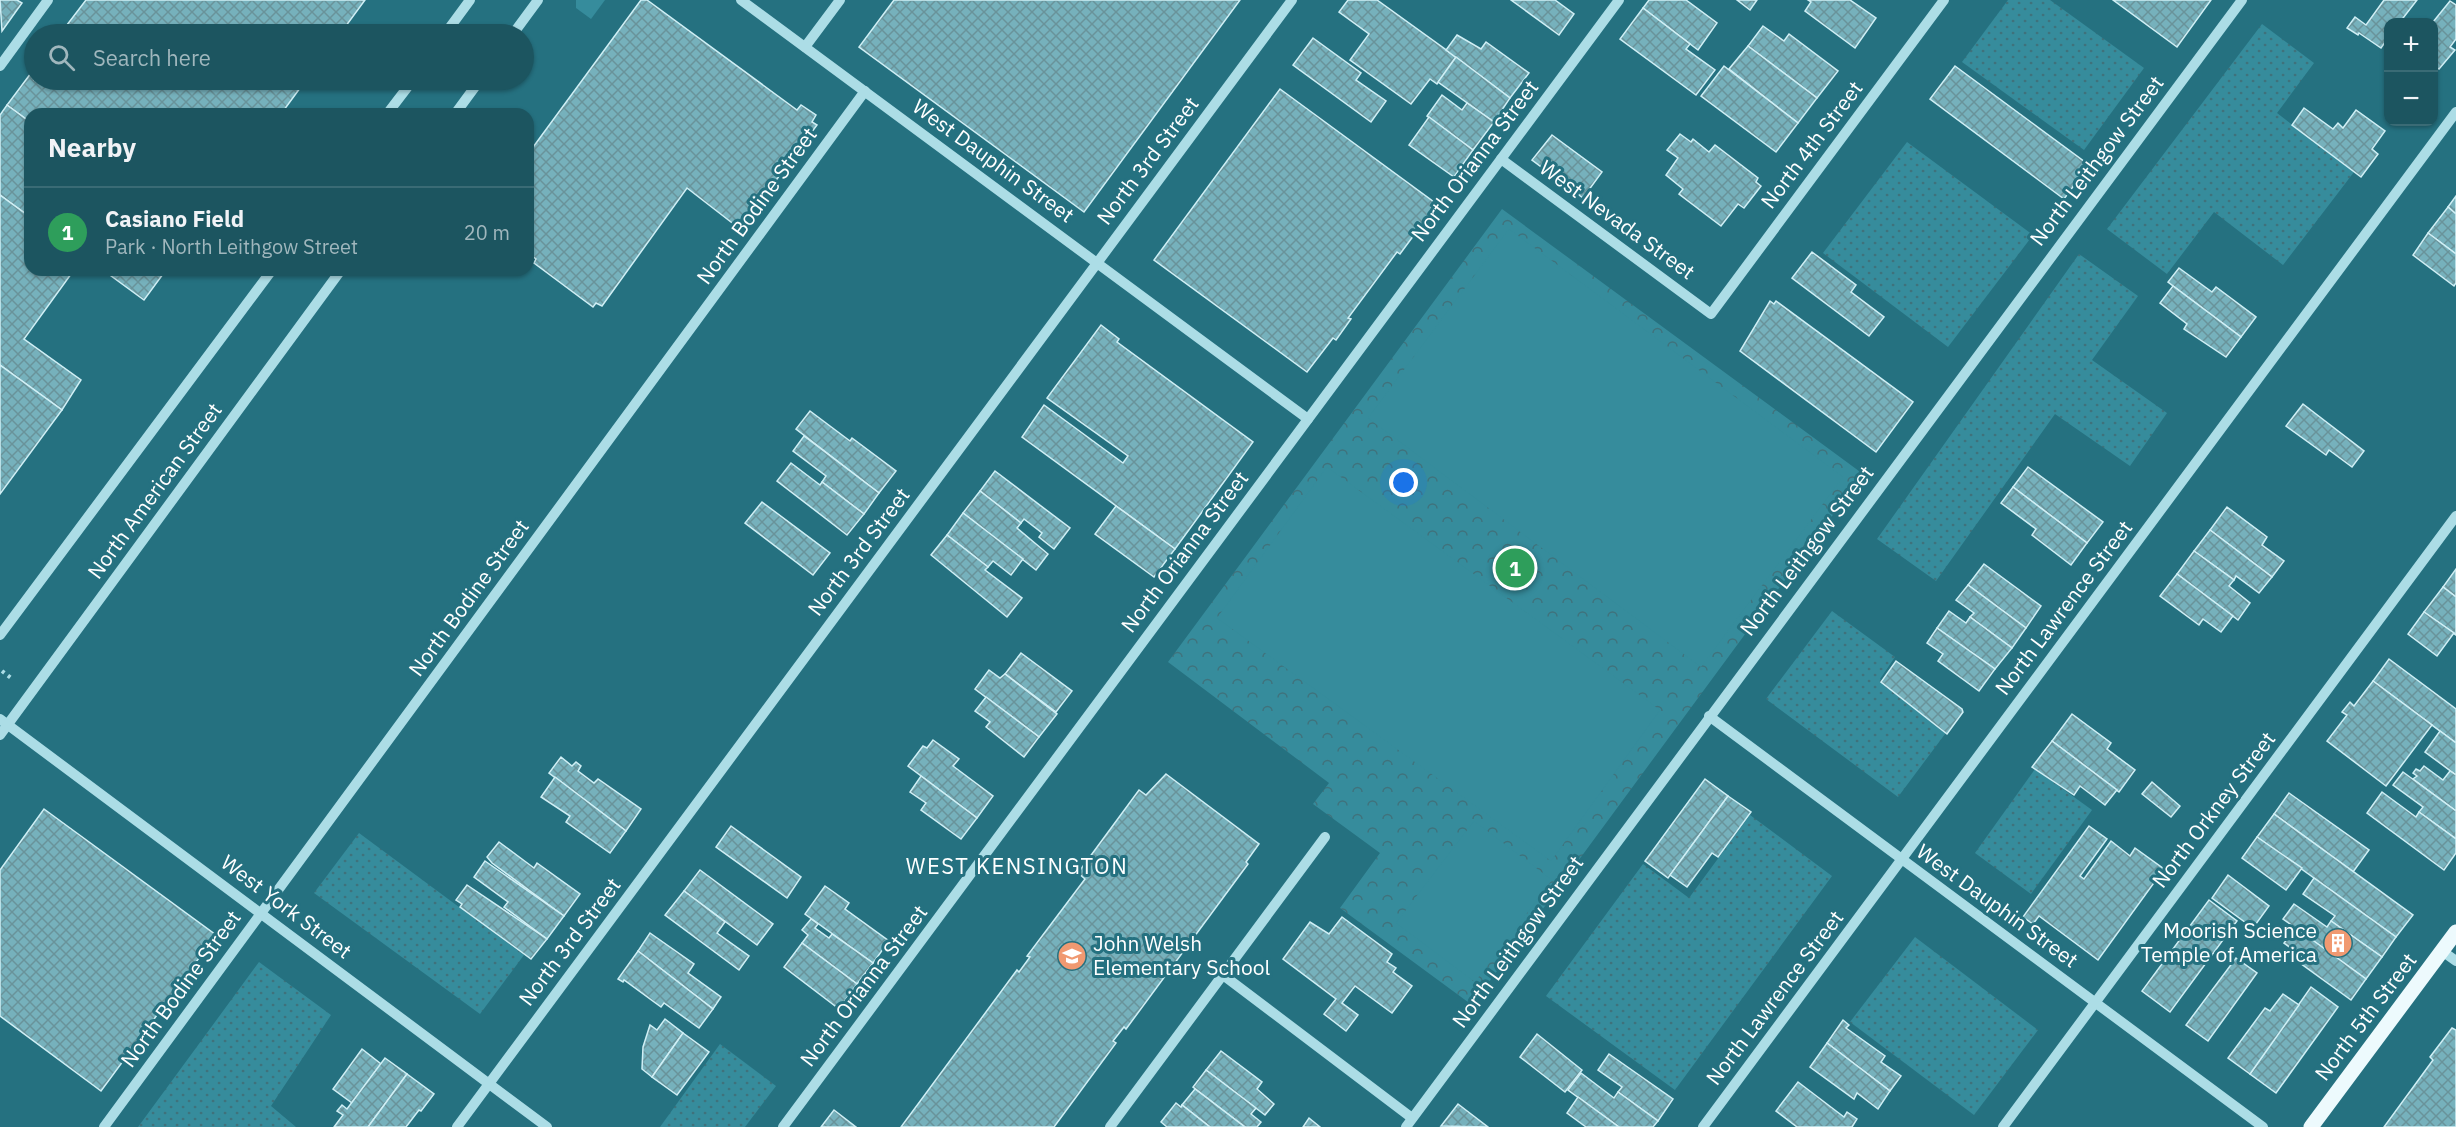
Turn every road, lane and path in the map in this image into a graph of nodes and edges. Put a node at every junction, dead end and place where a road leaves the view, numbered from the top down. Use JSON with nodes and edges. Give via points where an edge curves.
{"nodes":[{"id":1,"x":48,"y":0,"type":"edge"},
{"id":2,"x":470,"y":0,"type":"edge"},
{"id":3,"x":538,"y":0,"type":"edge"},
{"id":4,"x":741,"y":0,"type":"edge"},
{"id":5,"x":840,"y":0,"type":"edge"},
{"id":6,"x":1292,"y":0,"type":"edge"},
{"id":7,"x":1618,"y":0,"type":"edge"},
{"id":8,"x":1944,"y":0,"type":"edge"},
{"id":9,"x":2242,"y":0,"type":"edge"},
{"id":10,"x":31,"y":24,"type":"edge"},
{"id":11,"x":452,"y":24,"type":"edge"},
{"id":12,"x":520,"y":24,"type":"edge"},
{"id":13,"x":24,"y":33,"type":"edge"},
{"id":14,"x":805,"y":47,"type":"junction"},
{"id":15,"x":0,"y":66,"type":"edge"},
{"id":16,"x":405,"y":90,"type":"edge"},
{"id":17,"x":473,"y":90,"type":"edge"},
{"id":18,"x":865,"y":91,"type":"junction"},
{"id":19,"x":391,"y":108,"type":"edge"},
{"id":20,"x":459,"y":108,"type":"edge"},
{"id":21,"x":2456,"y":112,"type":"edge"},
{"id":22,"x":1501,"y":159,"type":"junction"},
{"id":23,"x":1097,"y":263,"type":"junction"},
{"id":24,"x":268,"y":276,"type":"edge"},
{"id":25,"x":337,"y":276,"type":"edge"},
{"id":26,"x":1711,"y":314,"type":"joint"},
{"id":27,"x":1308,"y":419,"type":"junction"},
{"id":28,"x":2456,"y":516,"type":"edge"},
{"id":29,"x":0,"y":635,"type":"edge"},
{"id":30,"x":1709,"y":716,"type":"junction"},
{"id":31,"x":4,"y":722,"type":"edge"},
{"id":32,"x":0,"y":735,"type":"edge"},
{"id":33,"x":1324,"y":837,"type":"dead end"},
{"id":34,"x":1902,"y":860,"type":"junction"},
{"id":35,"x":262,"y":912,"type":"junction"},
{"id":36,"x":2456,"y":932,"type":"edge"},
{"id":37,"x":2442,"y":951,"type":"junction"},
{"id":38,"x":2456,"y":961,"type":"edge"},
{"id":39,"x":1223,"y":975,"type":"junction"},
{"id":40,"x":2095,"y":1002,"type":"junction"},
{"id":41,"x":489,"y":1084,"type":"junction"},
{"id":42,"x":1409,"y":1123,"type":"edge"},
{"id":43,"x":104,"y":1127,"type":"edge"},
{"id":44,"x":457,"y":1127,"type":"edge"},
{"id":45,"x":547,"y":1127,"type":"edge"},
{"id":46,"x":783,"y":1127,"type":"edge"},
{"id":47,"x":1110,"y":1127,"type":"edge"},
{"id":48,"x":1703,"y":1127,"type":"edge"},
{"id":49,"x":2003,"y":1127,"type":"edge"},
{"id":50,"x":2263,"y":1127,"type":"edge"},
{"id":51,"x":2311,"y":1127,"type":"edge"}],
"edges":[{"from":1,"to":10,"type":"street"},
{"from":2,"to":11,"type":"street"},
{"from":3,"to":12,"type":"street"},
{"from":4,"to":14,"type":"street","name":"West Dauphin Street"},
{"from":5,"to":14,"type":"street"},
{"from":6,"to":23,"type":"street","name":"North 3rd Street"},
{"from":7,"to":22,"type":"street","name":"North Orianna Street"},
{"from":8,"to":26,"type":"street","name":"North 4th Street"},
{"from":9,"to":30,"type":"street","name":"North Leithgow Street"},
{"from":13,"to":15,"type":"street"},
{"from":14,"to":18,"type":"street","name":"West Dauphin Street"},
{"from":16,"to":19,"type":"street"},
{"from":17,"to":20,"type":"street"},
{"from":18,"to":23,"type":"street","name":"West Dauphin Street"},
{"from":18,"to":35,"type":"street","name":"North Bodine Street"},
{"from":21,"to":34,"type":"street","name":"North Lawrence Street"},
{"from":22,"to":26,"type":"street","name":"West Nevada Street"},
{"from":22,"to":27,"type":"street","name":"North Orianna Street"},
{"from":23,"to":27,"type":"street","name":"West Dauphin Street"},
{"from":23,"to":41,"type":"street","name":"North 3rd Street"},
{"from":24,"to":29,"type":"street","name":"North American Street"},
{"from":25,"to":31,"type":"street","name":"North American Street"},
{"from":27,"to":46,"type":"street","name":"North Orianna Street"},
{"from":28,"to":40,"type":"street","name":"North Orkney Street"},
{"from":30,"to":34,"type":"street","name":"West Dauphin Street"},
{"from":30,"to":42,"type":"street","name":"North Leithgow Street"},
{"from":31,"to":32,"type":"street","name":"North American Street"},
{"from":31,"to":35,"type":"street","name":"West York Street"},
{"from":33,"to":39,"type":"street"},
{"from":34,"to":40,"type":"street","name":"West Dauphin Street"},
{"from":34,"to":48,"type":"street","name":"North Lawrence Street"},
{"from":35,"to":41,"type":"street","name":"West York Street"},
{"from":35,"to":43,"type":"street","name":"North Bodine Street"},
{"from":36,"to":37,"type":"main road","name":"North 5th Street"},
{"from":37,"to":38,"type":"street"},
{"from":37,"to":51,"type":"main road","name":"North 5th Street"},
{"from":39,"to":42,"type":"street"},
{"from":39,"to":47,"type":"street"},
{"from":40,"to":49,"type":"street","name":"North Orkney Street"},
{"from":40,"to":50,"type":"street","name":"West Dauphin Street"},
{"from":41,"to":44,"type":"street","name":"North 3rd Street"},
{"from":41,"to":45,"type":"street","name":"West York Street"}]}
